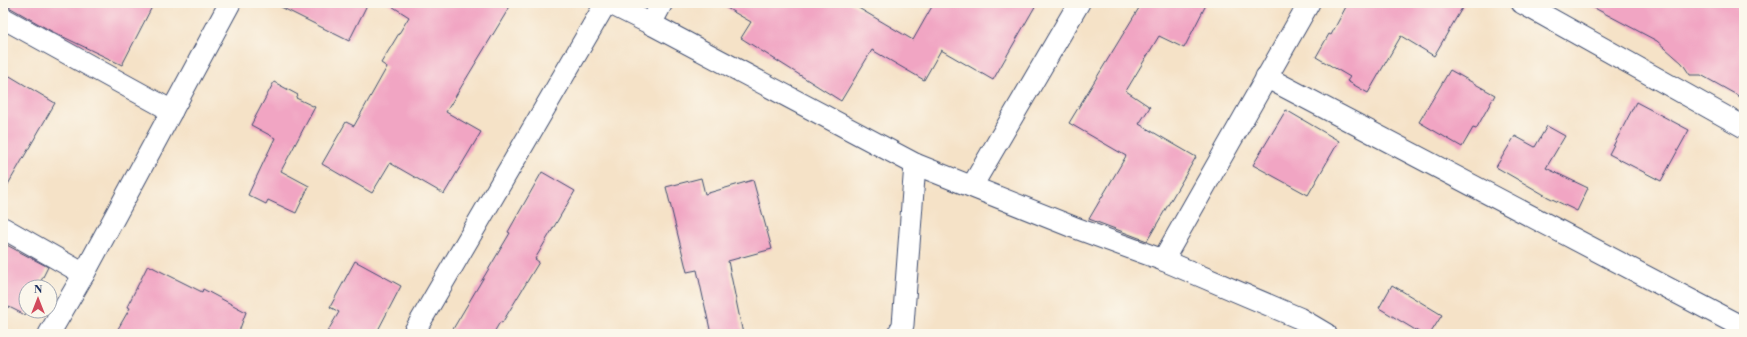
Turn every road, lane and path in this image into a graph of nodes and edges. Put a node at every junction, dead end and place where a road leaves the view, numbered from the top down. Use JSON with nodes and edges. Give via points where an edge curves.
{"nodes":[{"id":1,"x":230,"y":3,"type":"edge"},
{"id":2,"x":607,"y":3,"type":"edge"},
{"id":3,"x":662,"y":3,"type":"edge"},
{"id":4,"x":1079,"y":3,"type":"edge"},
{"id":5,"x":1309,"y":3,"type":"edge"},
{"id":6,"x":1522,"y":3,"type":"edge"},
{"id":7,"x":3,"y":18,"type":"edge"},
{"id":8,"x":651,"y":24,"type":"junction"},
{"id":9,"x":1266,"y":77,"type":"junction"},
{"id":10,"x":172,"y":111,"type":"junction"},
{"id":11,"x":1744,"y":128,"type":"edge"},
{"id":12,"x":915,"y":164,"type":"junction"},
{"id":13,"x":972,"y":186,"type":"junction"},
{"id":14,"x":3,"y":228,"type":"edge"},
{"id":15,"x":1163,"y":260,"type":"junction"},
{"id":16,"x":84,"y":274,"type":"junction"},
{"id":17,"x":1744,"y":328,"type":"edge"},
{"id":18,"x":906,"y":331,"type":"edge"},
{"id":19,"x":49,"y":334,"type":"edge"},
{"id":20,"x":413,"y":334,"type":"edge"},
{"id":21,"x":1326,"y":334,"type":"edge"}],
"edges":[{"from":1,"to":10,"type":"street"},
{"from":2,"to":8,"type":"street"},
{"from":2,"to":20,"type":"street"},
{"from":3,"to":8,"type":"street"},
{"from":4,"to":13,"type":"street"},
{"from":5,"to":9,"type":"street"},
{"from":6,"to":11,"type":"street"},
{"from":7,"to":10,"type":"street"},
{"from":8,"to":12,"type":"street"},
{"from":9,"to":15,"type":"street"},
{"from":9,"to":17,"type":"street"},
{"from":10,"to":16,"type":"street"},
{"from":12,"to":13,"type":"street"},
{"from":12,"to":18,"type":"street"},
{"from":13,"to":15,"type":"street"},
{"from":14,"to":16,"type":"street"},
{"from":15,"to":21,"type":"street","via":[[1299,318]]},
{"from":16,"to":19,"type":"street"}]}
